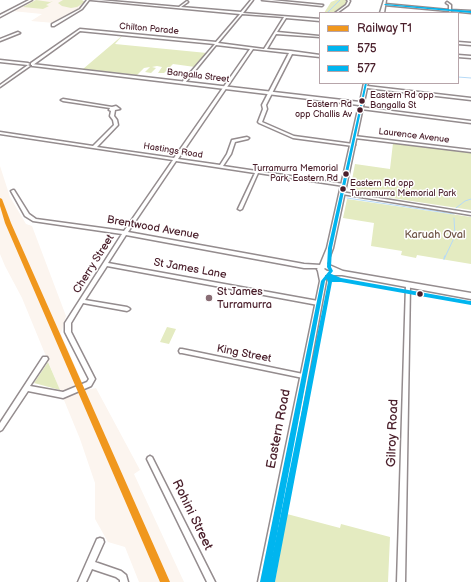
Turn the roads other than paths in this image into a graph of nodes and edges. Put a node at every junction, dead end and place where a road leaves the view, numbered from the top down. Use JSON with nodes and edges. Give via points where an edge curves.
{"nodes":[{"id":1,"x":31,"y":0,"type":"edge"},
{"id":2,"x":88,"y":0,"type":"edge"},
{"id":3,"x":92,"y":0,"type":"edge"},
{"id":4,"x":252,"y":0,"type":"edge"},
{"id":5,"x":263,"y":0,"type":"edge"},
{"id":6,"x":348,"y":0,"type":"edge"},
{"id":7,"x":385,"y":0,"type":"edge"},
{"id":8,"x":187,"y":2,"type":"dead end"},
{"id":9,"x":447,"y":3,"type":"dead end"},
{"id":10,"x":322,"y":5,"type":"dead end"},
{"id":11,"x":384,"y":5,"type":"junction"},
{"id":12,"x":179,"y":8,"type":"junction"},
{"id":13,"x":450,"y":11,"type":"junction"},
{"id":14,"x":337,"y":12,"type":"edge"},
{"id":15,"x":382,"y":12,"type":"edge"},
{"id":16,"x":471,"y":12,"type":"edge"},
{"id":17,"x":241,"y":13,"type":"junction"},
{"id":18,"x":0,"y":16,"type":"edge"},
{"id":19,"x":285,"y":17,"type":"junction"},
{"id":20,"x":319,"y":20,"type":"edge"},
{"id":21,"x":53,"y":25,"type":"dead end"},
{"id":22,"x":275,"y":32,"type":"junction"},
{"id":23,"x":19,"y":33,"type":"dead end"},
{"id":24,"x":319,"y":37,"type":"dead end"},
{"id":25,"x":0,"y":40,"type":"edge"},
{"id":26,"x":459,"y":43,"type":"edge"},
{"id":27,"x":216,"y":44,"type":"junction"},
{"id":28,"x":471,"y":44,"type":"edge"},
{"id":29,"x":252,"y":48,"type":"junction"},
{"id":30,"x":265,"y":50,"type":"junction"},
{"id":31,"x":291,"y":52,"type":"junction"},
{"id":32,"x":319,"y":56,"type":"edge"},
{"id":33,"x":459,"y":56,"type":"edge"},
{"id":34,"x":471,"y":57,"type":"edge"},
{"id":35,"x":0,"y":61,"type":"edge"},
{"id":36,"x":31,"y":65,"type":"junction"},
{"id":37,"x":184,"y":82,"type":"junction"},
{"id":38,"x":366,"y":85,"type":"edge"},
{"id":39,"x":0,"y":86,"type":"edge"},
{"id":40,"x":225,"y":87,"type":"junction"},
{"id":41,"x":270,"y":93,"type":"junction"},
{"id":42,"x":471,"y":99,"type":"edge"},
{"id":43,"x":63,"y":100,"type":"dead end"},
{"id":44,"x":361,"y":106,"type":"junction"},
{"id":45,"x":120,"y":108,"type":"dead end"},
{"id":46,"x":113,"y":109,"type":"junction"},
{"id":47,"x":471,"y":122,"type":"edge"},
{"id":48,"x":0,"y":132,"type":"edge"},
{"id":49,"x":354,"y":137,"type":"junction"},
{"id":50,"x":246,"y":138,"type":"dead end"},
{"id":51,"x":353,"y":145,"type":"junction"},
{"id":52,"x":94,"y":147,"type":"junction"},
{"id":53,"x":471,"y":151,"type":"edge"},
{"id":54,"x":176,"y":160,"type":"junction"},
{"id":55,"x":221,"y":166,"type":"junction"},
{"id":56,"x":257,"y":172,"type":"junction"},
{"id":57,"x":344,"y":185,"type":"junction"},
{"id":58,"x":13,"y":191,"type":"dead end"},
{"id":59,"x":342,"y":193,"type":"junction"},
{"id":60,"x":240,"y":209,"type":"dead end"},
{"id":61,"x":471,"y":214,"type":"edge"},
{"id":62,"x":125,"y":233,"type":"junction"},
{"id":63,"x":106,"y":264,"type":"junction"},
{"id":64,"x":325,"y":270,"type":"junction"},
{"id":65,"x":408,"y":285,"type":"junction"},
{"id":66,"x":471,"y":296,"type":"edge"},
{"id":67,"x":82,"y":301,"type":"junction"},
{"id":68,"x":318,"y":303,"type":"junction"},
{"id":69,"x":127,"y":309,"type":"dead end"},
{"id":70,"x":182,"y":351,"type":"dead end"},
{"id":71,"x":45,"y":359,"type":"dead end"},
{"id":72,"x":303,"y":376,"type":"junction"},
{"id":73,"x":26,"y":388,"type":"junction"},
{"id":74,"x":0,"y":428,"type":"edge"},
{"id":75,"x":150,"y":459,"type":"dead end"},
{"id":76,"x":100,"y":542,"type":"dead end"},
{"id":77,"x":90,"y":564,"type":"junction"},
{"id":78,"x":82,"y":582,"type":"edge"},
{"id":79,"x":124,"y":582,"type":"edge"},
{"id":80,"x":211,"y":582,"type":"edge"},
{"id":81,"x":264,"y":582,"type":"edge"},
{"id":82,"x":401,"y":582,"type":"edge"}],
"edges":[{"from":1,"to":18,"type":"street"},
{"from":2,"to":21,"type":"street","via":[[81,9]]},
{"from":3,"to":12,"type":"street"},
{"from":4,"to":17,"type":"street"},
{"from":5,"to":10,"type":"street"},
{"from":6,"to":14,"type":"street","via":[[347,5]]},
{"from":7,"to":11,"type":"street"},
{"from":8,"to":12,"type":"street"},
{"from":9,"to":13,"type":"street","via":[[450,5]]},
{"from":11,"to":13,"type":"street"},
{"from":11,"to":15,"type":"street"},
{"from":12,"to":17,"type":"street"},
{"from":13,"to":16,"type":"street"},
{"from":17,"to":19,"type":"street"},
{"from":17,"to":27,"type":"street"},
{"from":19,"to":20,"type":"street"},
{"from":19,"to":22,"type":"street"},
{"from":22,"to":24,"type":"street"},
{"from":22,"to":30,"type":"street"},
{"from":23,"to":25,"type":"street"},
{"from":26,"to":28,"type":"street"},
{"from":27,"to":29,"type":"street","name":"Chilton Parade"},
{"from":27,"to":36,"type":"street","name":"Chilton Parade","via":[[80,30]]},
{"from":27,"to":37,"type":"street"},
{"from":29,"to":30,"type":"street","name":"Chilton Parade"},
{"from":29,"to":40,"type":"street","name":"Cherry Street"},
{"from":30,"to":31,"type":"street","name":"Chilton Parade"},
{"from":31,"to":32,"type":"street","name":"Chilton Parade"},
{"from":31,"to":41,"type":"street"},
{"from":33,"to":34,"type":"street"},
{"from":35,"to":36,"type":"street","name":"Bangalla Street"},
{"from":36,"to":37,"type":"street","name":"Bangalla Street"},
{"from":36,"to":39,"type":"street"},
{"from":37,"to":40,"type":"street","name":"Bangalla Street"},
{"from":38,"to":42,"type":"street"},
{"from":38,"to":44,"type":"street","name":"Eastern Road"},
{"from":40,"to":41,"type":"street","name":"Bangalla Street"},
{"from":40,"to":54,"type":"street","name":"Cherry Street"},
{"from":41,"to":44,"type":"street","name":"Bangalla Street"},
{"from":41,"to":51,"type":"street","via":[[264,105],[261,124],[293,136]]},
{"from":43,"to":46,"type":"street"},
{"from":44,"to":47,"type":"street"},
{"from":44,"to":49,"type":"street","name":"Eastern Road"},
{"from":45,"to":46,"type":"street"},
{"from":46,"to":52,"type":"street","via":[[112,116],[116,125]]},
{"from":48,"to":52,"type":"street","name":"Hastings Road"},
{"from":49,"to":51,"type":"street","name":"Eastern Road"},
{"from":49,"to":53,"type":"street","name":"Laurence Avenue"},
{"from":50,"to":55,"type":"street","via":[[233,141],[229,154]]},
{"from":51,"to":57,"type":"street","name":"Eastern Road"},
{"from":52,"to":54,"type":"street","name":"Hastings Road"},
{"from":54,"to":55,"type":"street","name":"Hastings Road"},
{"from":54,"to":62,"type":"street","name":"Cherry Street"},
{"from":55,"to":56,"type":"street","name":"Hastings Road"},
{"from":56,"to":57,"type":"street","name":"Hastings Road"},
{"from":56,"to":60,"type":"street"},
{"from":57,"to":59,"type":"street","name":"Eastern Road"},
{"from":58,"to":62,"type":"street","name":"Brentwood Avenue","via":[[27,215],[35,220]]},
{"from":59,"to":61,"type":"street"},
{"from":59,"to":64,"type":"street","name":"Eastern Road"},
{"from":62,"to":63,"type":"street","name":"Cherry Street"},
{"from":62,"to":64,"type":"street","name":"Brentwood Avenue"},
{"from":63,"to":67,"type":"street","name":"Cherry Street"},
{"from":63,"to":68,"type":"street","name":"St James Lane"},
{"from":64,"to":65,"type":"street","name":"Brentwood Avenue"},
{"from":64,"to":68,"type":"street","name":"Eastern Road"},
{"from":65,"to":66,"type":"street","name":"Brentwood Avenue"},
{"from":65,"to":82,"type":"street","name":"Gilroy Road"},
{"from":67,"to":69,"type":"street"},
{"from":67,"to":73,"type":"street","name":"Cherry Street","via":[[67,327],[92,379],[89,384],[68,394],[58,395]]},
{"from":68,"to":72,"type":"street","name":"Eastern Road"},
{"from":70,"to":72,"type":"street","name":"King Street"},
{"from":71,"to":73,"type":"street"},
{"from":72,"to":81,"type":"street","name":"Eastern Road"},
{"from":73,"to":74,"type":"street"},
{"from":75,"to":80,"type":"street","name":"Rohini Street"},
{"from":76,"to":77,"type":"street"},
{"from":77,"to":78,"type":"street"},
{"from":77,"to":79,"type":"street","via":[[118,574]]}]}
